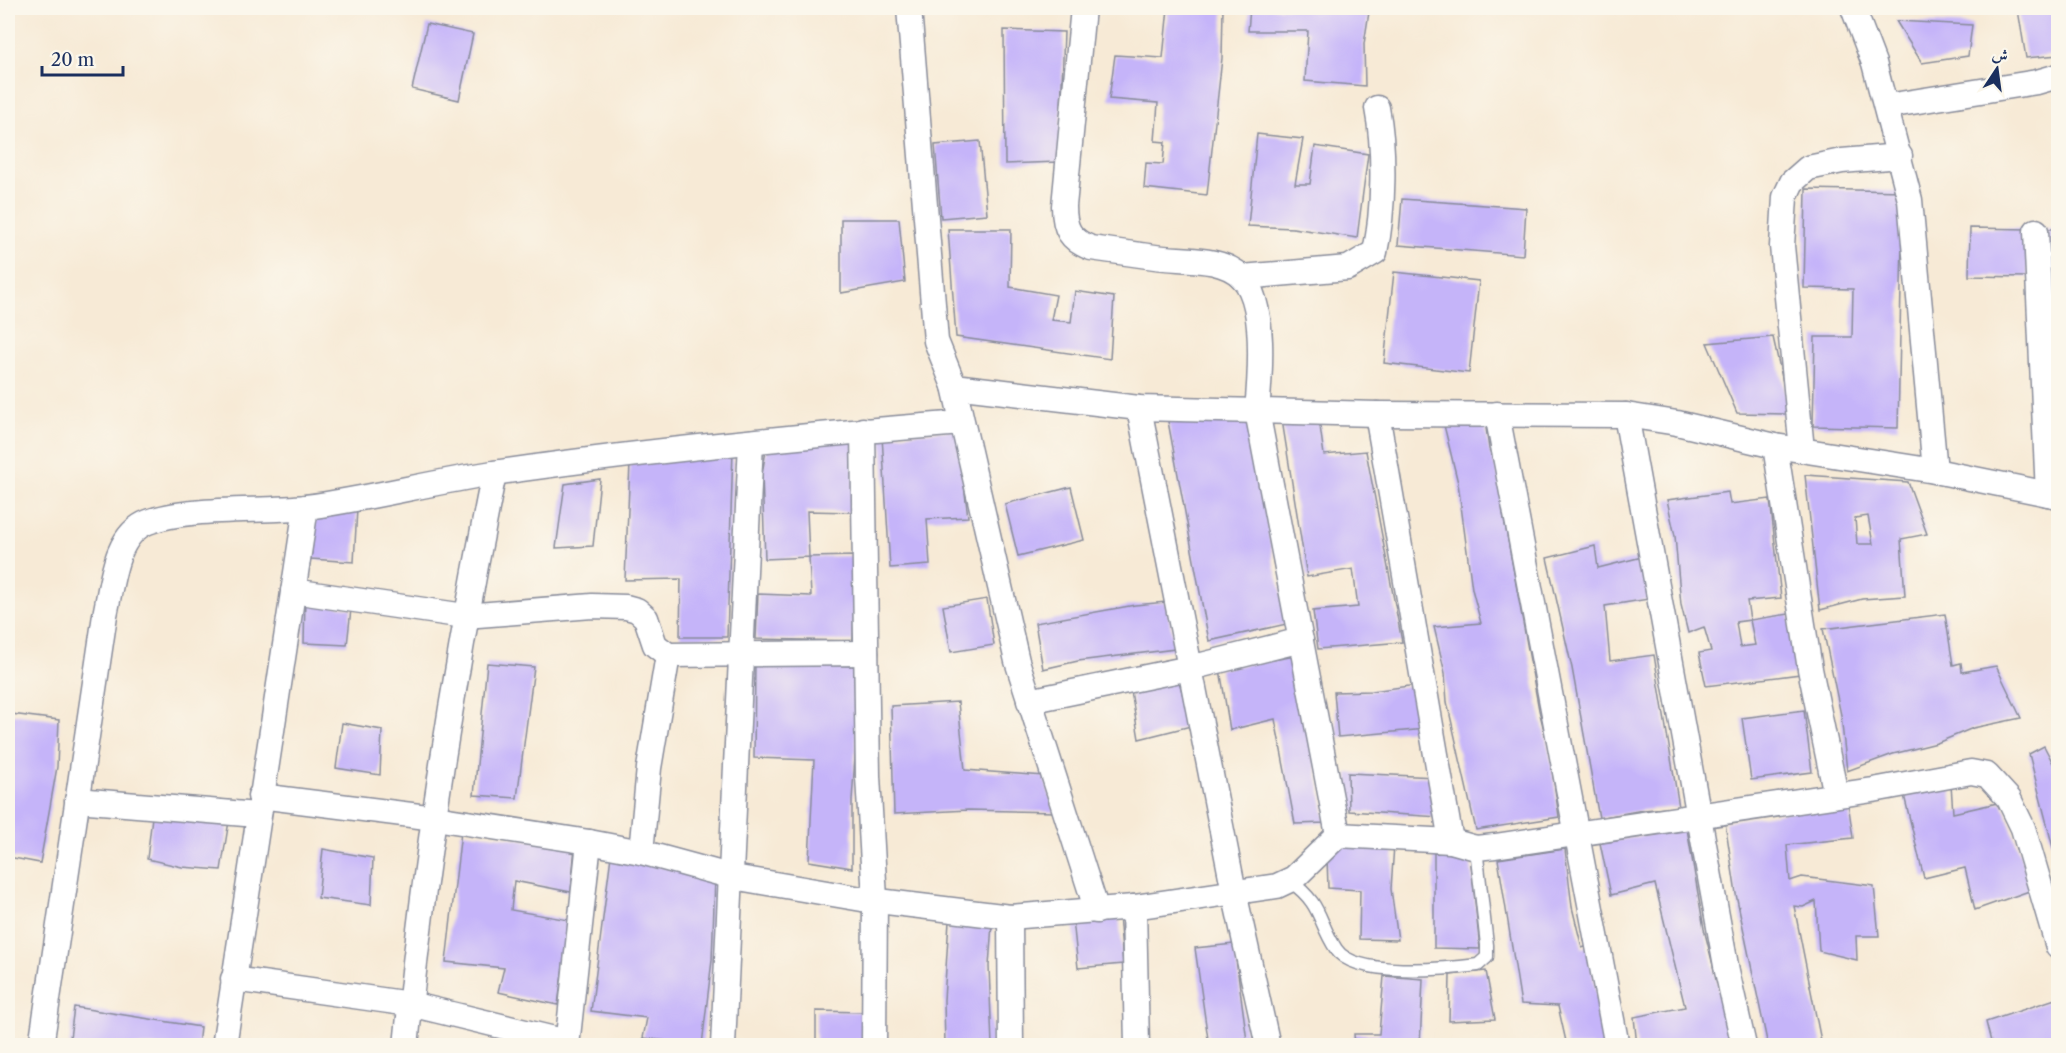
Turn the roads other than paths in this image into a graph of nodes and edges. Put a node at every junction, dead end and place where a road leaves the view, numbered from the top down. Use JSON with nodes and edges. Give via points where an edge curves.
{"nodes":[{"id":1,"x":909,"y":8,"type":"edge"},
{"id":2,"x":1083,"y":8,"type":"edge"},
{"id":3,"x":1853,"y":8,"type":"edge"},
{"id":4,"x":2058,"y":76,"type":"edge"},
{"id":5,"x":1887,"y":106,"type":"junction"},
{"id":6,"x":1377,"y":108,"type":"dead end"},
{"id":7,"x":1900,"y":156,"type":"junction"},
{"id":8,"x":2036,"y":231,"type":"dead end"},
{"id":9,"x":1242,"y":277,"type":"junction"},
{"id":10,"x":954,"y":386,"type":"junction"},
{"id":11,"x":1139,"y":408,"type":"junction"},
{"id":12,"x":1257,"y":411,"type":"junction"},
{"id":13,"x":1377,"y":414,"type":"junction"},
{"id":14,"x":1497,"y":414,"type":"junction"},
{"id":15,"x":1626,"y":415,"type":"junction"},
{"id":16,"x":962,"y":423,"type":"junction"},
{"id":17,"x":863,"y":430,"type":"junction"},
{"id":18,"x":751,"y":442,"type":"junction"},
{"id":19,"x":1775,"y":446,"type":"junction"},
{"id":20,"x":1802,"y":450,"type":"junction"},
{"id":21,"x":1935,"y":471,"type":"junction"},
{"id":22,"x":494,"y":473,"type":"junction"},
{"id":23,"x":2053,"y":495,"type":"edge"},
{"id":24,"x":306,"y":507,"type":"junction"},
{"id":25,"x":293,"y":591,"type":"junction"},
{"id":26,"x":465,"y":616,"type":"junction"},
{"id":27,"x":1300,"y":640,"type":"junction"},
{"id":28,"x":866,"y":654,"type":"junction"},
{"id":29,"x":668,"y":655,"type":"junction"},
{"id":30,"x":740,"y":656,"type":"junction"},
{"id":31,"x":1190,"y":668,"type":"junction"},
{"id":32,"x":1029,"y":701,"type":"junction"},
{"id":33,"x":1836,"y":795,"type":"junction"},
{"id":34,"x":77,"y":800,"type":"junction"},
{"id":35,"x":259,"y":806,"type":"junction"},
{"id":36,"x":1698,"y":816,"type":"junction"},
{"id":37,"x":435,"y":818,"type":"junction"},
{"id":38,"x":1338,"y":835,"type":"junction"},
{"id":39,"x":1575,"y":835,"type":"junction"},
{"id":40,"x":1451,"y":841,"type":"junction"},
{"id":41,"x":589,"y":842,"type":"junction"},
{"id":42,"x":1476,"y":848,"type":"junction"},
{"id":43,"x":640,"y":852,"type":"junction"},
{"id":44,"x":733,"y":877,"type":"junction"},
{"id":45,"x":1290,"y":881,"type":"junction"},
{"id":46,"x":1234,"y":892,"type":"junction"},
{"id":47,"x":875,"y":899,"type":"junction"},
{"id":48,"x":1134,"y":907,"type":"junction"},
{"id":49,"x":1097,"y":911,"type":"junction"},
{"id":50,"x":1010,"y":917,"type":"junction"},
{"id":51,"x":2058,"y":947,"type":"edge"},
{"id":52,"x":233,"y":979,"type":"junction"},
{"id":53,"x":410,"y":1004,"type":"junction"},
{"id":54,"x":567,"y":1044,"type":"edge"},
{"id":55,"x":41,"y":1046,"type":"edge"},
{"id":56,"x":224,"y":1046,"type":"edge"},
{"id":57,"x":406,"y":1046,"type":"edge"},
{"id":58,"x":723,"y":1046,"type":"edge"},
{"id":59,"x":874,"y":1046,"type":"edge"},
{"id":60,"x":1011,"y":1046,"type":"edge"},
{"id":61,"x":1137,"y":1046,"type":"edge"},
{"id":62,"x":1268,"y":1046,"type":"edge"},
{"id":63,"x":1617,"y":1046,"type":"edge"},
{"id":64,"x":1744,"y":1046,"type":"edge"}],
"edges":[{"from":1,"to":10,"type":"street","via":[[936,341]]},
{"from":2,"to":9,"type":"street","via":[[1064,197],[1068,233],[1075,242],[1091,248],[1220,265]]},
{"from":3,"to":5,"type":"street"},
{"from":4,"to":5,"type":"street"},
{"from":5,"to":7,"type":"street"},
{"from":6,"to":9,"type":"street","via":[[1382,159],[1375,252],[1348,268]]},
{"from":7,"to":20,"type":"street","via":[[1808,168],[1792,182],[1785,197],[1782,246]]},
{"from":7,"to":21,"type":"street","via":[[1911,200]]},
{"from":8,"to":23,"type":"street"},
{"from":9,"to":12,"type":"street","via":[[1256,313],[1262,359]]},
{"from":10,"to":11,"type":"street"},
{"from":10,"to":16,"type":"street"},
{"from":11,"to":12,"type":"street"},
{"from":11,"to":31,"type":"street"},
{"from":12,"to":13,"type":"street"},
{"from":12,"to":27,"type":"street"},
{"from":13,"to":14,"type":"street"},
{"from":13,"to":40,"type":"street"},
{"from":14,"to":15,"type":"street"},
{"from":14,"to":39,"type":"street"},
{"from":15,"to":19,"type":"street"},
{"from":15,"to":36,"type":"street"},
{"from":16,"to":17,"type":"street"},
{"from":16,"to":32,"type":"street"},
{"from":17,"to":18,"type":"street"},
{"from":17,"to":28,"type":"street"},
{"from":18,"to":22,"type":"street"},
{"from":18,"to":30,"type":"street"},
{"from":19,"to":20,"type":"street"},
{"from":19,"to":33,"type":"street","via":[[1810,669]]},
{"from":20,"to":21,"type":"street"},
{"from":21,"to":23,"type":"street"},
{"from":22,"to":24,"type":"street"},
{"from":22,"to":26,"type":"street"},
{"from":24,"to":25,"type":"street"},
{"from":24,"to":34,"type":"street","via":[[184,515],[148,522],[133,531],[121,549],[105,615]]},
{"from":25,"to":26,"type":"street"},
{"from":25,"to":35,"type":"street"},
{"from":26,"to":29,"type":"street","via":[[626,607],[646,618],[655,645]]},
{"from":26,"to":37,"type":"street"},
{"from":27,"to":31,"type":"street"},
{"from":27,"to":38,"type":"street"},
{"from":28,"to":30,"type":"street"},
{"from":28,"to":47,"type":"street"},
{"from":29,"to":30,"type":"street"},
{"from":29,"to":43,"type":"street"},
{"from":30,"to":44,"type":"street"},
{"from":31,"to":32,"type":"street"},
{"from":31,"to":46,"type":"street"},
{"from":32,"to":49,"type":"street"},
{"from":33,"to":36,"type":"street"},
{"from":33,"to":51,"type":"street","via":[[1946,775],[1971,772],[1988,776],[2009,799],[2023,828]]},
{"from":34,"to":35,"type":"street"},
{"from":34,"to":55,"type":"street"},
{"from":35,"to":37,"type":"street"},
{"from":35,"to":52,"type":"street"},
{"from":36,"to":39,"type":"street"},
{"from":36,"to":64,"type":"street"},
{"from":37,"to":41,"type":"street"},
{"from":37,"to":53,"type":"street"},
{"from":38,"to":40,"type":"street"},
{"from":38,"to":45,"type":"street"},
{"from":39,"to":42,"type":"street"},
{"from":39,"to":63,"type":"street"},
{"from":40,"to":42,"type":"street"},
{"from":41,"to":43,"type":"street"},
{"from":41,"to":54,"type":"street"},
{"from":42,"to":45,"type":"lane","via":[[1487,945],[1487,957],[1478,965],[1407,969],[1352,963],[1335,948],[1310,898]]},
{"from":43,"to":44,"type":"street"},
{"from":44,"to":47,"type":"street"},
{"from":44,"to":58,"type":"street"},
{"from":45,"to":46,"type":"street"},
{"from":46,"to":48,"type":"street"},
{"from":46,"to":62,"type":"street"},
{"from":47,"to":50,"type":"street"},
{"from":47,"to":59,"type":"street"},
{"from":48,"to":49,"type":"street"},
{"from":48,"to":61,"type":"street"},
{"from":49,"to":50,"type":"street"},
{"from":50,"to":60,"type":"street"},
{"from":52,"to":53,"type":"street"},
{"from":52,"to":56,"type":"street"},
{"from":53,"to":54,"type":"street"},
{"from":53,"to":57,"type":"street"}]}
